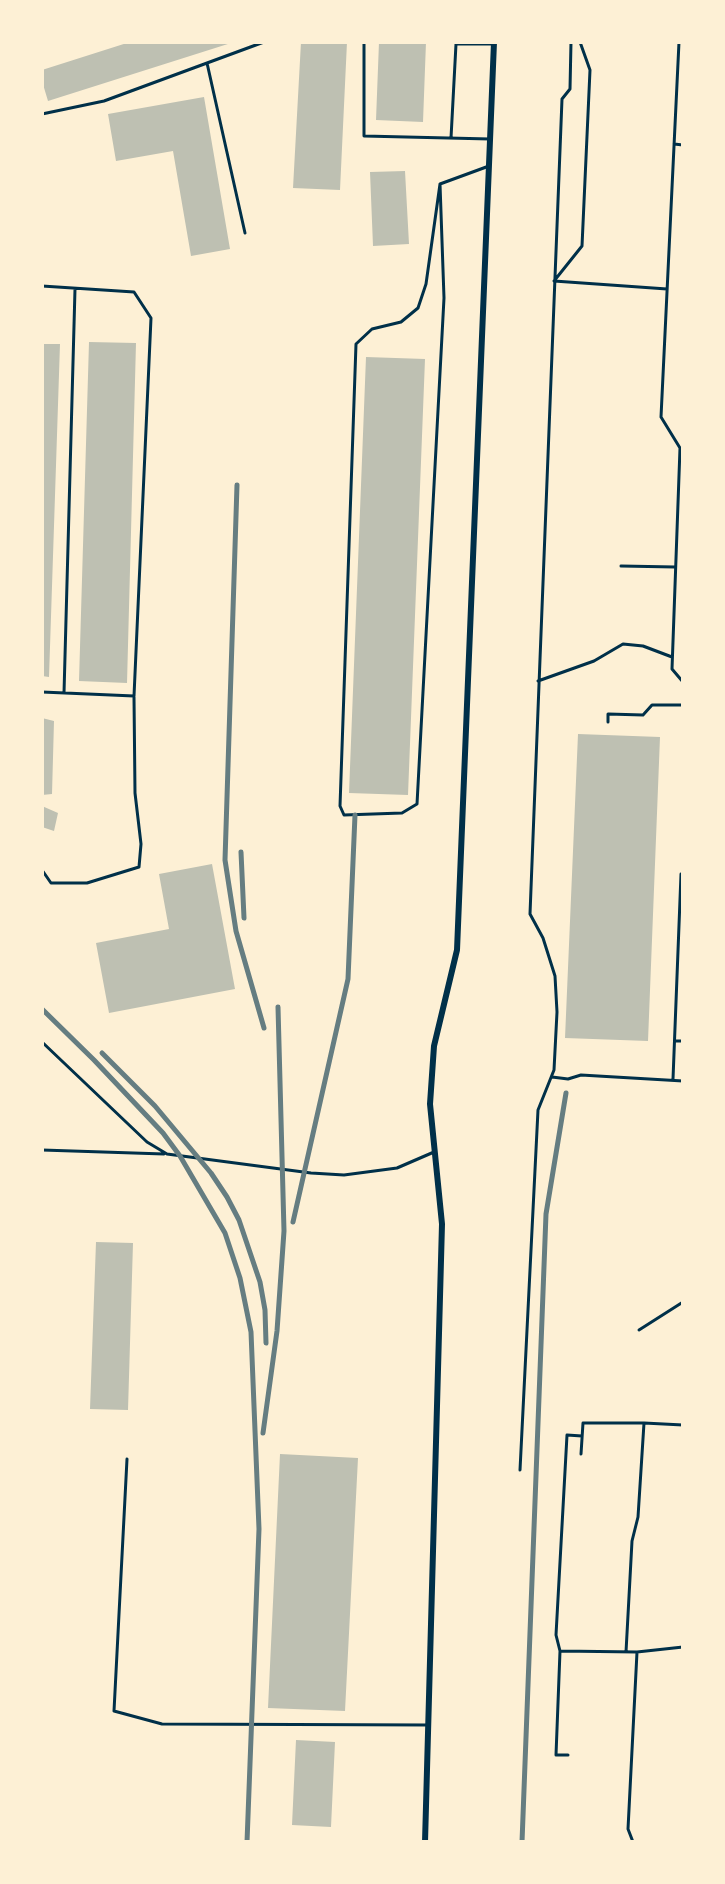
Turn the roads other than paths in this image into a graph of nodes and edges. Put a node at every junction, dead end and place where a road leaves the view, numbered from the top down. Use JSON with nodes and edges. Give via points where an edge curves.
{"nodes":[{"id":1,"x":264,"y":42,"type":"edge"},
{"id":2,"x":364,"y":42,"type":"edge"},
{"id":3,"x":571,"y":42,"type":"edge"},
{"id":4,"x":580,"y":42,"type":"edge"},
{"id":5,"x":679,"y":42,"type":"edge"},
{"id":6,"x":494,"y":43,"type":"edge"},
{"id":7,"x":207,"y":63,"type":"junction"},
{"id":8,"x":42,"y":114,"type":"edge"},
{"id":9,"x":451,"y":138,"type":"junction"},
{"id":10,"x":490,"y":139,"type":"junction"},
{"id":11,"x":674,"y":144,"type":"junction"},
{"id":12,"x":683,"y":145,"type":"edge"},
{"id":13,"x":489,"y":166,"type":"junction"},
{"id":14,"x":440,"y":184,"type":"junction"},
{"id":15,"x":245,"y":233,"type":"dead end"},
{"id":16,"x":554,"y":281,"type":"junction"},
{"id":17,"x":42,"y":286,"type":"edge"},
{"id":18,"x":75,"y":289,"type":"junction"},
{"id":19,"x":667,"y":289,"type":"junction"},
{"id":20,"x":682,"y":448,"type":"edge"},
{"id":21,"x":683,"y":507,"type":"edge"},
{"id":22,"x":677,"y":512,"type":"junction"},
{"id":23,"x":621,"y":566,"type":"dead end"},
{"id":24,"x":675,"y":567,"type":"junction"},
{"id":25,"x":672,"y":657,"type":"junction"},
{"id":26,"x":538,"y":681,"type":"junction"},
{"id":27,"x":683,"y":682,"type":"edge"},
{"id":28,"x":42,"y":692,"type":"edge"},
{"id":29,"x":64,"y":693,"type":"junction"},
{"id":30,"x":134,"y":696,"type":"junction"},
{"id":31,"x":683,"y":705,"type":"edge"},
{"id":32,"x":608,"y":722,"type":"dead end"},
{"id":33,"x":42,"y":870,"type":"edge"},
{"id":34,"x":683,"y":874,"type":"edge"},
{"id":35,"x":675,"y":1041,"type":"junction"},
{"id":36,"x":683,"y":1041,"type":"edge"},
{"id":37,"x":42,"y":1042,"type":"edge"},
{"id":38,"x":552,"y":1077,"type":"junction"},
{"id":39,"x":673,"y":1079,"type":"junction"},
{"id":40,"x":683,"y":1081,"type":"edge"},
{"id":41,"x":42,"y":1150,"type":"edge"},
{"id":42,"x":434,"y":1152,"type":"junction"},
{"id":43,"x":167,"y":1154,"type":"junction"},
{"id":44,"x":683,"y":1302,"type":"edge"},
{"id":45,"x":639,"y":1330,"type":"dead end"},
{"id":46,"x":644,"y":1423,"type":"junction"},
{"id":47,"x":683,"y":1425,"type":"edge"},
{"id":48,"x":582,"y":1436,"type":"junction"},
{"id":49,"x":581,"y":1454,"type":"dead end"},
{"id":50,"x":127,"y":1459,"type":"dead end"},
{"id":51,"x":520,"y":1470,"type":"dead end"},
{"id":52,"x":683,"y":1647,"type":"edge"},
{"id":53,"x":560,"y":1651,"type":"junction"},
{"id":54,"x":626,"y":1652,"type":"junction"},
{"id":55,"x":637,"y":1652,"type":"junction"},
{"id":56,"x":428,"y":1725,"type":"junction"},
{"id":57,"x":568,"y":1755,"type":"dead end"},
{"id":58,"x":425,"y":1842,"type":"edge"},
{"id":59,"x":633,"y":1842,"type":"edge"}],
"edges":[{"from":1,"to":7,"type":"lane"},
{"from":2,"to":9,"type":"lane","via":[[364,136]]},
{"from":3,"to":16,"type":"lane","via":[[570,89],[562,99]]},
{"from":4,"to":16,"type":"lane","via":[[590,70],[582,246]]},
{"from":5,"to":11,"type":"lane"},
{"from":6,"to":9,"type":"lane","via":[[456,44]]},
{"from":6,"to":10,"type":"street"},
{"from":7,"to":8,"type":"lane","via":[[104,101]]},
{"from":7,"to":15,"type":"lane"},
{"from":9,"to":10,"type":"lane"},
{"from":10,"to":13,"type":"street"},
{"from":11,"to":12,"type":"lane"},
{"from":11,"to":19,"type":"lane"},
{"from":13,"to":14,"type":"lane"},
{"from":13,"to":42,"type":"street","via":[[457,950],[434,1046]]},
{"from":14,"to":14,"type":"lane","via":[[444,298],[417,804],[402,813],[344,815],[340,806],[356,344],[372,329],[401,322],[418,308]]},
{"from":16,"to":19,"type":"lane"},
{"from":16,"to":26,"type":"lane"},
{"from":17,"to":18,"type":"lane"},
{"from":18,"to":29,"type":"lane"},
{"from":18,"to":30,"type":"lane","via":[[134,292],[151,318]]},
{"from":19,"to":20,"type":"lane","via":[[661,417]]},
{"from":20,"to":22,"type":"lane"},
{"from":21,"to":22,"type":"lane"},
{"from":22,"to":24,"type":"lane"},
{"from":23,"to":24,"type":"lane"},
{"from":24,"to":25,"type":"lane"},
{"from":25,"to":26,"type":"lane","via":[[623,644],[594,661]]},
{"from":25,"to":27,"type":"lane","via":[[672,669]]},
{"from":26,"to":38,"type":"lane","via":[[530,914],[555,976]]},
{"from":28,"to":29,"type":"lane"},
{"from":29,"to":30,"type":"lane"},
{"from":30,"to":33,"type":"lane","via":[[139,867],[87,883],[51,883]]},
{"from":31,"to":32,"type":"lane","via":[[652,705],[643,715],[608,714]]},
{"from":34,"to":35,"type":"lane"},
{"from":35,"to":36,"type":"lane"},
{"from":35,"to":39,"type":"lane"},
{"from":37,"to":43,"type":"lane","via":[[147,1142]]},
{"from":38,"to":39,"type":"lane"},
{"from":38,"to":51,"type":"lane","via":[[538,1110]]},
{"from":39,"to":40,"type":"lane"},
{"from":41,"to":43,"type":"lane"},
{"from":42,"to":43,"type":"lane","via":[[397,1168],[344,1175]]},
{"from":42,"to":56,"type":"street","via":[[442,1224]]},
{"from":44,"to":45,"type":"lane"},
{"from":46,"to":47,"type":"lane"},
{"from":46,"to":48,"type":"lane","via":[[583,1423]]},
{"from":46,"to":54,"type":"lane"},
{"from":48,"to":49,"type":"lane"},
{"from":48,"to":53,"type":"lane","via":[[567,1435],[556,1635]]},
{"from":50,"to":56,"type":"lane","via":[[114,1711],[162,1724]]},
{"from":52,"to":55,"type":"lane"},
{"from":53,"to":54,"type":"lane"},
{"from":53,"to":57,"type":"lane","via":[[556,1755]]},
{"from":54,"to":55,"type":"lane"},
{"from":55,"to":59,"type":"lane","via":[[628,1829]]},
{"from":56,"to":58,"type":"street"}]}
